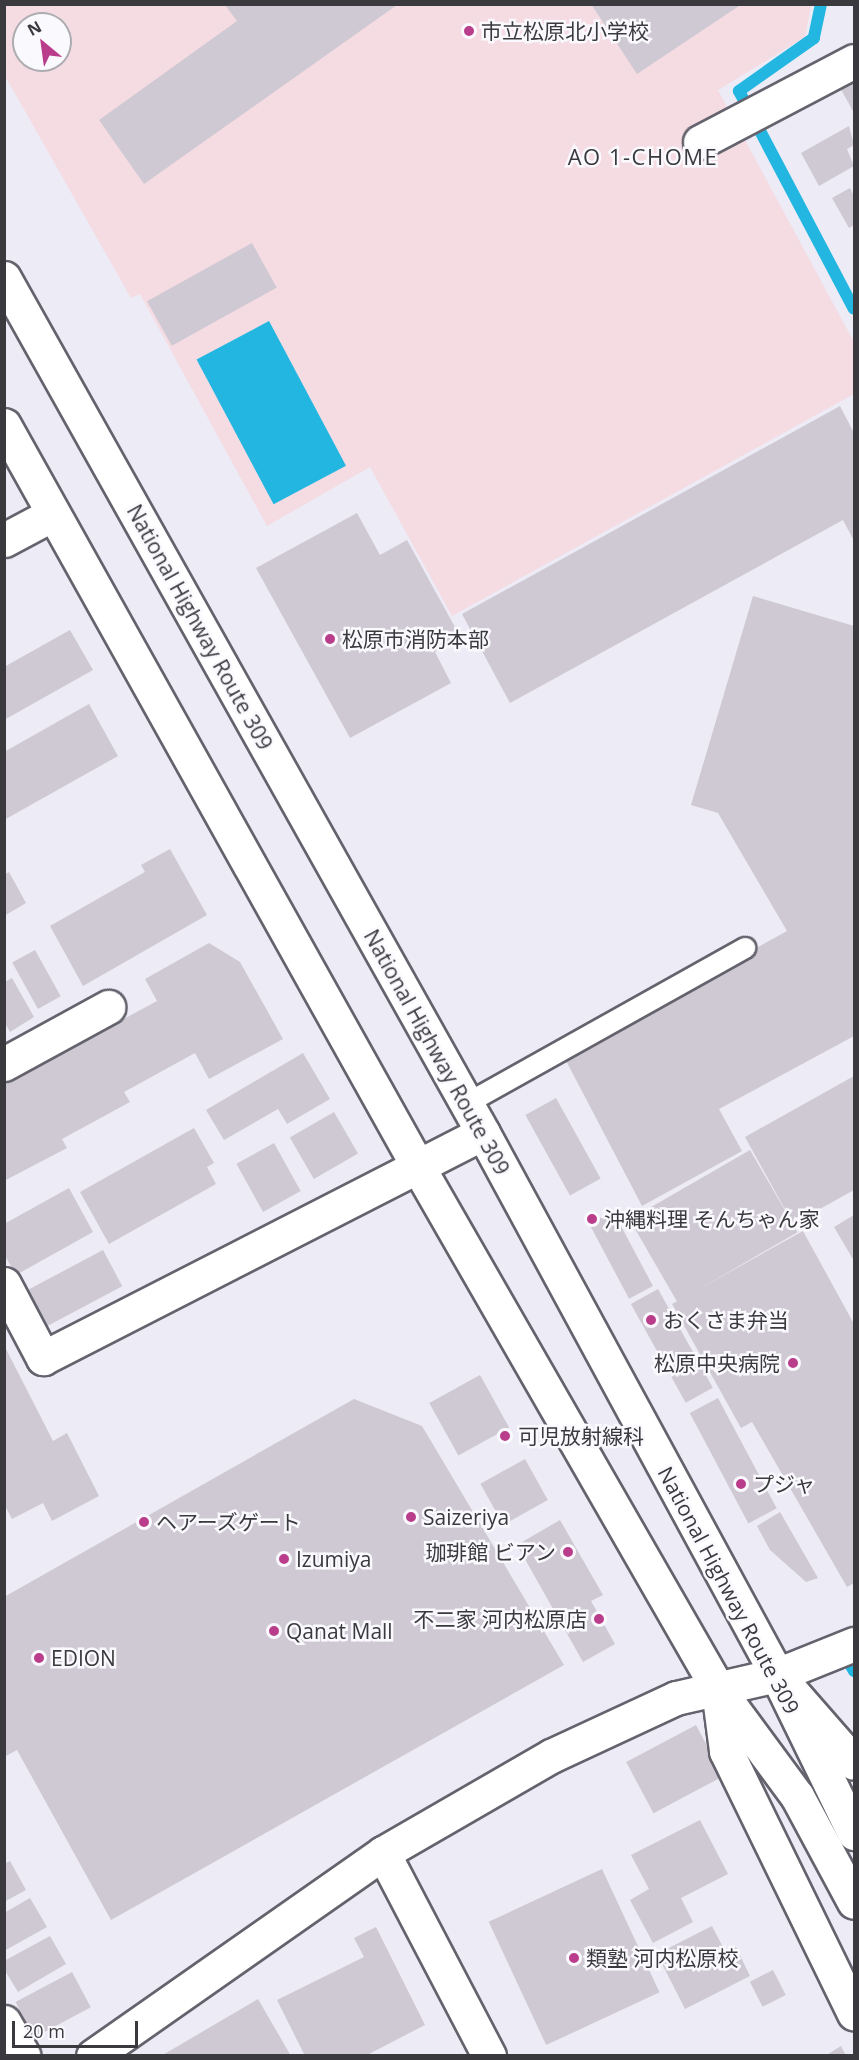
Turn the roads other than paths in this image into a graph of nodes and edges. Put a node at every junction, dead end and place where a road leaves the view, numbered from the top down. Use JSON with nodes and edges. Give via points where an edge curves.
{"nodes":[{"id":1,"x":855,"y":61,"type":"edge"},
{"id":2,"x":713,"y":135,"type":"dead end"},
{"id":3,"x":4,"y":278,"type":"edge"},
{"id":4,"x":4,"y":425,"type":"edge"},
{"id":5,"x":53,"y":514,"type":"junction"},
{"id":6,"x":4,"y":540,"type":"edge"},
{"id":7,"x":745,"y":948,"type":"dead end"},
{"id":8,"x":108,"y":1007,"type":"dead end"},
{"id":9,"x":4,"y":1064,"type":"edge"},
{"id":10,"x":466,"y":1104,"type":"junction"},
{"id":11,"x":483,"y":1133,"type":"junction"},
{"id":12,"x":417,"y":1166,"type":"junction"},
{"id":13,"x":4,"y":1284,"type":"edge"},
{"id":14,"x":855,"y":1644,"type":"edge"},
{"id":15,"x":777,"y":1675,"type":"junction"},
{"id":16,"x":718,"y":1689,"type":"junction"},
{"id":17,"x":855,"y":1763,"type":"edge"},
{"id":18,"x":855,"y":1833,"type":"edge"},
{"id":19,"x":383,"y":1854,"type":"junction"},
{"id":20,"x":855,"y":1902,"type":"edge"},
{"id":21,"x":855,"y":2013,"type":"edge"},
{"id":22,"x":4,"y":2022,"type":"edge"},
{"id":23,"x":24,"y":2055,"type":"edge"},
{"id":24,"x":93,"y":2055,"type":"edge"},
{"id":25,"x":489,"y":2055,"type":"edge"}],
"edges":[{"from":1,"to":2,"type":"main road"},
{"from":3,"to":10,"type":"main road","name":"National Highway Route 309"},
{"from":4,"to":5,"type":"main road"},
{"from":5,"to":6,"type":"main road"},
{"from":5,"to":12,"type":"main road"},
{"from":7,"to":10,"type":"lane"},
{"from":8,"to":9,"type":"main road"},
{"from":10,"to":11,"type":"main road","name":"National Highway Route 309"},
{"from":11,"to":12,"type":"main road"},
{"from":11,"to":15,"type":"main road","name":"National Highway Route 309"},
{"from":12,"to":13,"type":"main road","via":[[43,1358]]},
{"from":12,"to":16,"type":"main road"},
{"from":14,"to":15,"type":"main road"},
{"from":15,"to":16,"type":"main road"},
{"from":15,"to":17,"type":"main road"},
{"from":15,"to":18,"type":"main road","name":"National Highway Route 309"},
{"from":16,"to":19,"type":"main road","via":[[676,1698],[550,1756]]},
{"from":16,"to":20,"type":"main road","via":[[797,1796]]},
{"from":16,"to":21,"type":"main road","via":[[726,1751]]},
{"from":19,"to":24,"type":"main road"},
{"from":19,"to":25,"type":"main road"},
{"from":22,"to":23,"type":"main road"}]}
